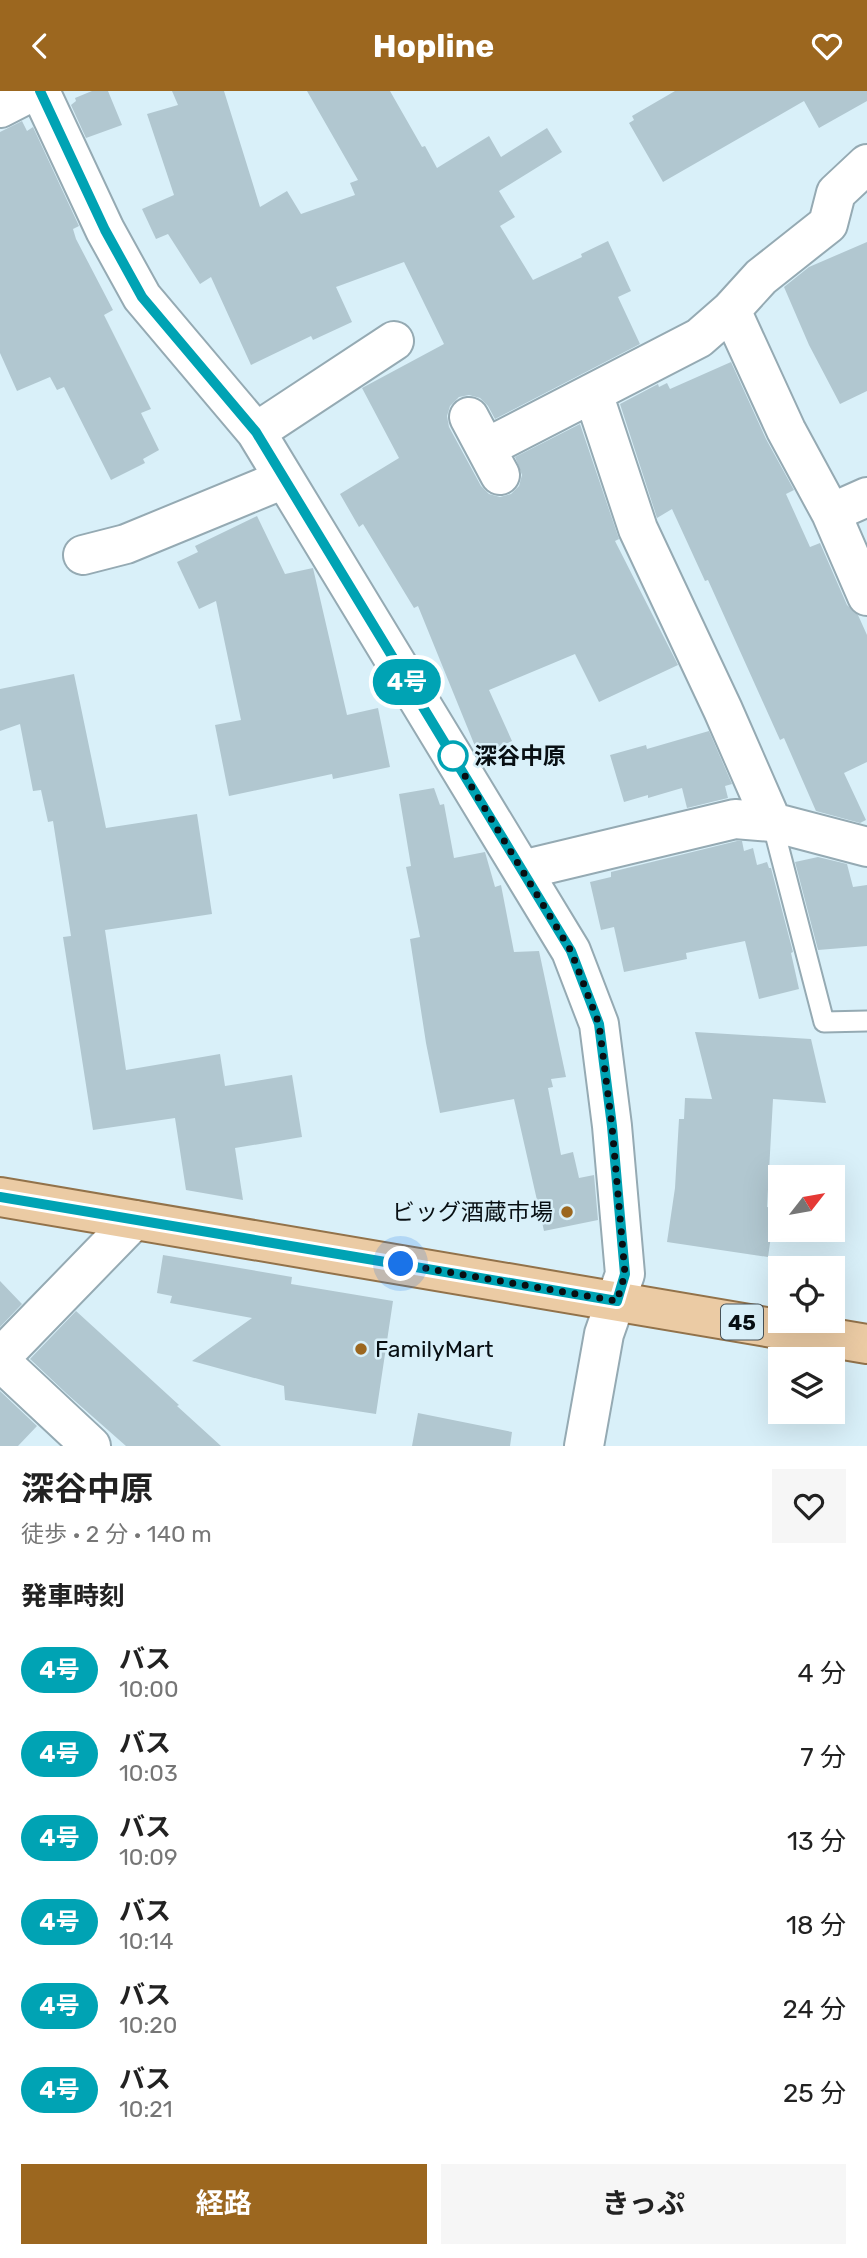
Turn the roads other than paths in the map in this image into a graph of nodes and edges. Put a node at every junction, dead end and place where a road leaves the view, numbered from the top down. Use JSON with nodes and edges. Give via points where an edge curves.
{"nodes":[{"id":1,"x":33,"y":91,"type":"edge"},
{"id":2,"x":40,"y":91,"type":"edge"},
{"id":3,"x":0,"y":108,"type":"edge"},
{"id":4,"x":867,"y":164,"type":"edge"},
{"id":5,"x":731,"y":310,"type":"junction"},
{"id":6,"x":394,"y":341,"type":"dead end"},
{"id":7,"x":593,"y":393,"type":"junction"},
{"id":8,"x":256,"y":432,"type":"junction"},
{"id":9,"x":485,"y":446,"type":"dead end"},
{"id":10,"x":285,"y":479,"type":"junction"},
{"id":11,"x":867,"y":497,"type":"edge"},
{"id":12,"x":831,"y":513,"type":"junction"},
{"id":13,"x":83,"y":555,"type":"dead end"},
{"id":14,"x":867,"y":596,"type":"edge"},
{"id":15,"x":772,"y":822,"type":"junction"},
{"id":16,"x":867,"y":848,"type":"edge"},
{"id":17,"x":522,"y":870,"type":"junction"},
{"id":18,"x":867,"y":1021,"type":"edge"},
{"id":19,"x":0,"y":1197,"type":"edge"},
{"id":20,"x":134,"y":1220,"type":"junction"},
{"id":21,"x":617,"y":1301,"type":"junction"},
{"id":22,"x":867,"y":1344,"type":"edge"},
{"id":23,"x":0,"y":1360,"type":"edge"},
{"id":24,"x":90,"y":1446,"type":"edge"},
{"id":25,"x":584,"y":1446,"type":"edge"}],
"edges":[{"from":1,"to":3,"type":"street"},
{"from":2,"to":8,"type":"street","via":[[142,297]]},
{"from":4,"to":5,"type":"street","via":[[836,193],[828,224],[761,277]]},
{"from":5,"to":7,"type":"street","via":[[699,338]]},
{"from":5,"to":12,"type":"street","via":[[786,430]]},
{"from":6,"to":8,"type":"street"},
{"from":7,"to":9,"type":"street"},
{"from":7,"to":15,"type":"street","via":[[638,529]]},
{"from":8,"to":10,"type":"street"},
{"from":10,"to":13,"type":"street","via":[[125,544]]},
{"from":10,"to":17,"type":"street"},
{"from":11,"to":12,"type":"street"},
{"from":12,"to":14,"type":"street"},
{"from":15,"to":16,"type":"street"},
{"from":15,"to":17,"type":"street","via":[[735,820]]},
{"from":15,"to":18,"type":"lane","via":[[824,1021]]},
{"from":17,"to":21,"type":"street","via":[[571,951],[599,1024],[625,1274]]},
{"from":19,"to":20,"type":"main road","number":"45"},
{"from":20,"to":21,"type":"main road","number":"45"},
{"from":20,"to":23,"type":"street"},
{"from":21,"to":22,"type":"main road","number":"45"},
{"from":21,"to":25,"type":"street","via":[[604,1334]]},
{"from":23,"to":24,"type":"street"}]}
